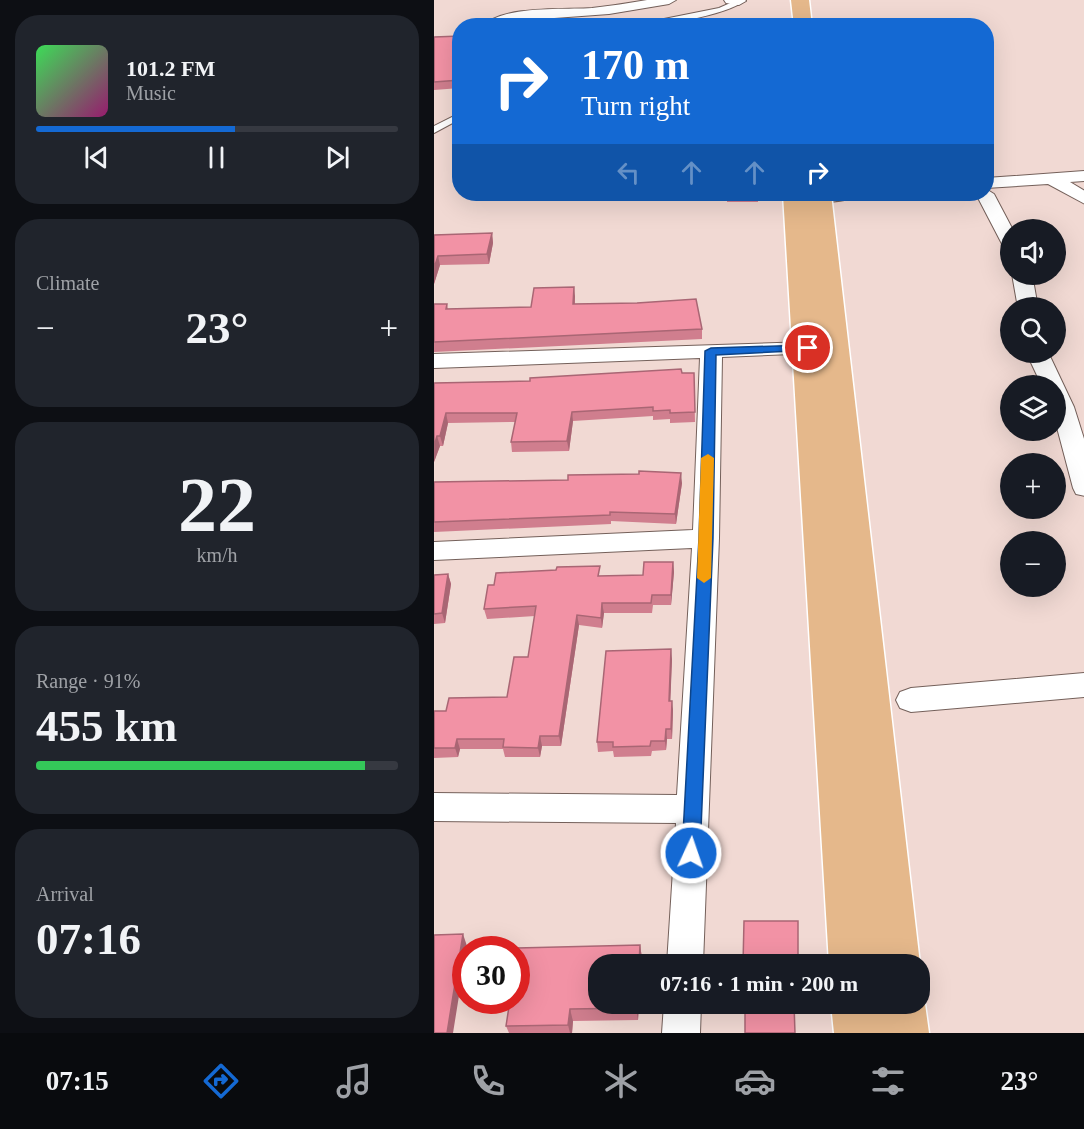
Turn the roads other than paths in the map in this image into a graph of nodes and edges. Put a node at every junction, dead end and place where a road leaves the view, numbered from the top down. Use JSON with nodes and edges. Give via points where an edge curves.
{"nodes":[{"id":1,"x":669,"y":0,"type":"edge"},
{"id":2,"x":731,"y":0,"type":"edge"},
{"id":3,"x":741,"y":0,"type":"edge"},
{"id":4,"x":784,"y":0,"type":"edge"},
{"id":5,"x":800,"y":0,"type":"edge"},
{"id":6,"x":515,"y":18,"type":"edge"},
{"id":7,"x":676,"y":18,"type":"edge"},
{"id":8,"x":785,"y":18,"type":"edge"},
{"id":9,"x":802,"y":18,"type":"edge"},
{"id":10,"x":452,"y":120,"type":"edge"},
{"id":11,"x":434,"y":130,"type":"edge"},
{"id":12,"x":1085,"y":176,"type":"edge"},
{"id":13,"x":1052,"y":178,"type":"junction"},
{"id":14,"x":994,"y":182,"type":"edge"},
{"id":15,"x":1085,"y":199,"type":"edge"},
{"id":16,"x":820,"y":201,"type":"edge"},
{"id":17,"x":822,"y":201,"type":"edge"},
{"id":18,"x":989,"y":201,"type":"edge"},
{"id":19,"x":1000,"y":223,"type":"edge"},
{"id":20,"x":808,"y":348,"type":"junction"},
{"id":21,"x":711,"y":351,"type":"junction"},
{"id":22,"x":434,"y":361,"type":"edge"},
{"id":23,"x":1066,"y":418,"type":"edge"},
{"id":24,"x":1085,"y":488,"type":"edge"},
{"id":25,"x":706,"y":538,"type":"junction"},
{"id":26,"x":434,"y":551,"type":"edge"},
{"id":27,"x":1085,"y":685,"type":"edge"},
{"id":28,"x":911,"y":700,"type":"dead end"},
{"id":29,"x":434,"y":807,"type":"edge"},
{"id":30,"x":694,"y":809,"type":"junction"},
{"id":31,"x":686,"y":954,"type":"edge"},
{"id":32,"x":851,"y":954,"type":"edge"},
{"id":33,"x":896,"y":954,"type":"edge"},
{"id":34,"x":682,"y":1014,"type":"edge"},
{"id":35,"x":856,"y":1014,"type":"edge"},
{"id":36,"x":902,"y":1014,"type":"edge"},
{"id":37,"x":681,"y":1033,"type":"edge"},
{"id":38,"x":858,"y":1033,"type":"edge"},
{"id":39,"x":905,"y":1033,"type":"edge"}],
"edges":[{"from":1,"to":6,"type":"street","via":[[610,10]]},
{"from":2,"to":3,"type":"street"},
{"from":3,"to":7,"type":"lane","via":[[721,10]]},
{"from":4,"to":8,"type":"main road"},
{"from":5,"to":9,"type":"main road"},
{"from":10,"to":11,"type":"lane"},
{"from":12,"to":13,"type":"street"},
{"from":13,"to":14,"type":"street"},
{"from":13,"to":15,"type":"street"},
{"from":16,"to":20,"type":"main road"},
{"from":17,"to":33,"type":"main road"},
{"from":18,"to":19,"type":"street"},
{"from":20,"to":21,"type":"street"},
{"from":20,"to":32,"type":"main road"},
{"from":21,"to":22,"type":"street"},
{"from":21,"to":25,"type":"street"},
{"from":23,"to":24,"type":"street"},
{"from":25,"to":26,"type":"street"},
{"from":25,"to":30,"type":"street"},
{"from":27,"to":28,"type":"street"},
{"from":29,"to":30,"type":"street"},
{"from":30,"to":31,"type":"street"},
{"from":34,"to":37,"type":"street"},
{"from":35,"to":38,"type":"main road"},
{"from":36,"to":39,"type":"main road"}]}
